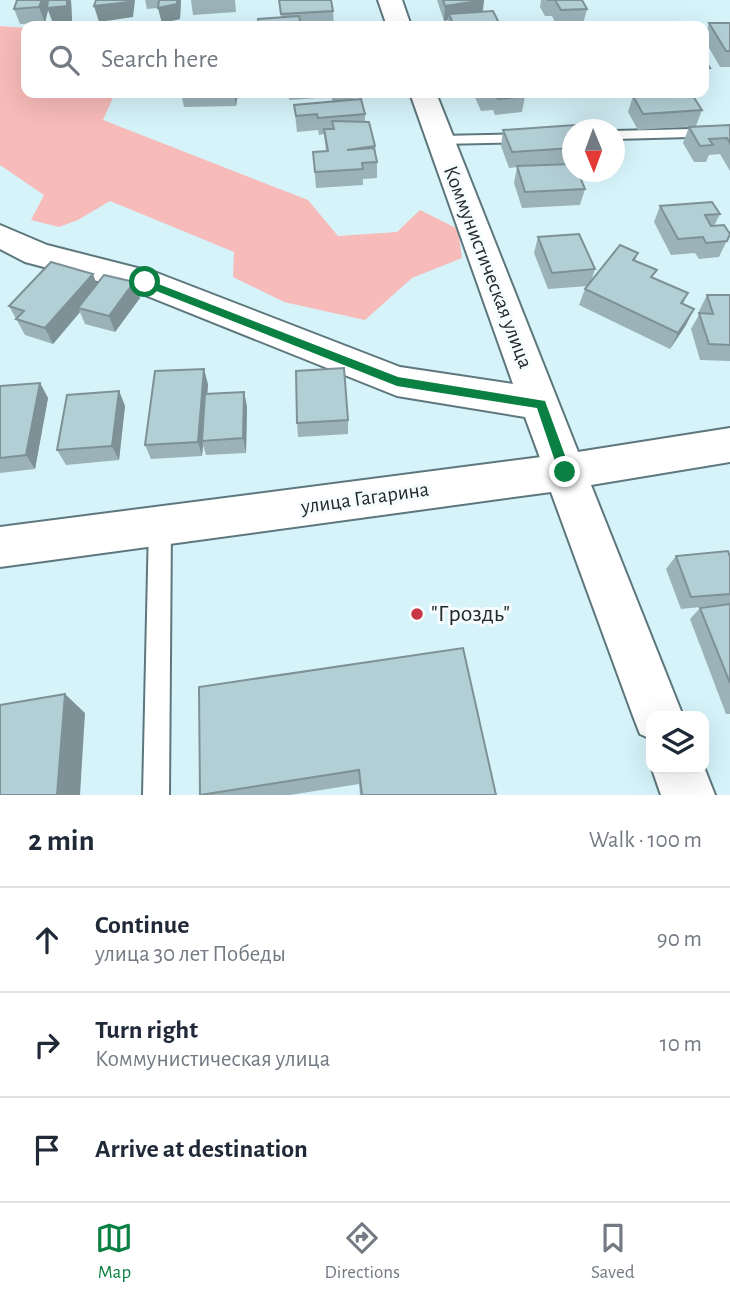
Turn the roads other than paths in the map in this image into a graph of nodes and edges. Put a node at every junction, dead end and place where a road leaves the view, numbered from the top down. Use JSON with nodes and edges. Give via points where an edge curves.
{"nodes":[{"id":1,"x":390,"y":0,"type":"edge"},
{"id":2,"x":397,"y":21,"type":"edge"},
{"id":3,"x":425,"y":98,"type":"edge"},
{"id":4,"x":730,"y":132,"type":"edge"},
{"id":5,"x":625,"y":135,"type":"edge"},
{"id":6,"x":562,"y":136,"type":"edge"},
{"id":7,"x":440,"y":140,"type":"junction"},
{"id":8,"x":0,"y":236,"type":"edge"},
{"id":9,"x":541,"y":404,"type":"junction"},
{"id":10,"x":730,"y":445,"type":"edge"},
{"id":11,"x":565,"y":472,"type":"junction"},
{"id":12,"x":160,"y":525,"type":"junction"},
{"id":13,"x":0,"y":547,"type":"edge"},
{"id":14,"x":656,"y":711,"type":"edge"},
{"id":15,"x":680,"y":774,"type":"edge"},
{"id":16,"x":156,"y":795,"type":"edge"},
{"id":17,"x":688,"y":795,"type":"edge"}],
"edges":[{"from":1,"to":2,"type":"street"},
{"from":3,"to":7,"type":"street","name":"Коммунистическая улица"},
{"from":4,"to":5,"type":"lane"},
{"from":6,"to":7,"type":"lane"},
{"from":7,"to":9,"type":"street","name":"Коммунистическая улица"},
{"from":8,"to":9,"type":"street","via":[[37,254],[145,282],[397,381]]},
{"from":9,"to":11,"type":"street","name":"Коммунистическая улица"},
{"from":10,"to":11,"type":"street","name":"улица Гагарина"},
{"from":11,"to":12,"type":"street","name":"улица Гагарина"},
{"from":11,"to":14,"type":"street","name":"Коммунистическая улица"},
{"from":12,"to":13,"type":"street","name":"улица Гагарина"},
{"from":12,"to":16,"type":"lane"},
{"from":15,"to":17,"type":"street"}]}
